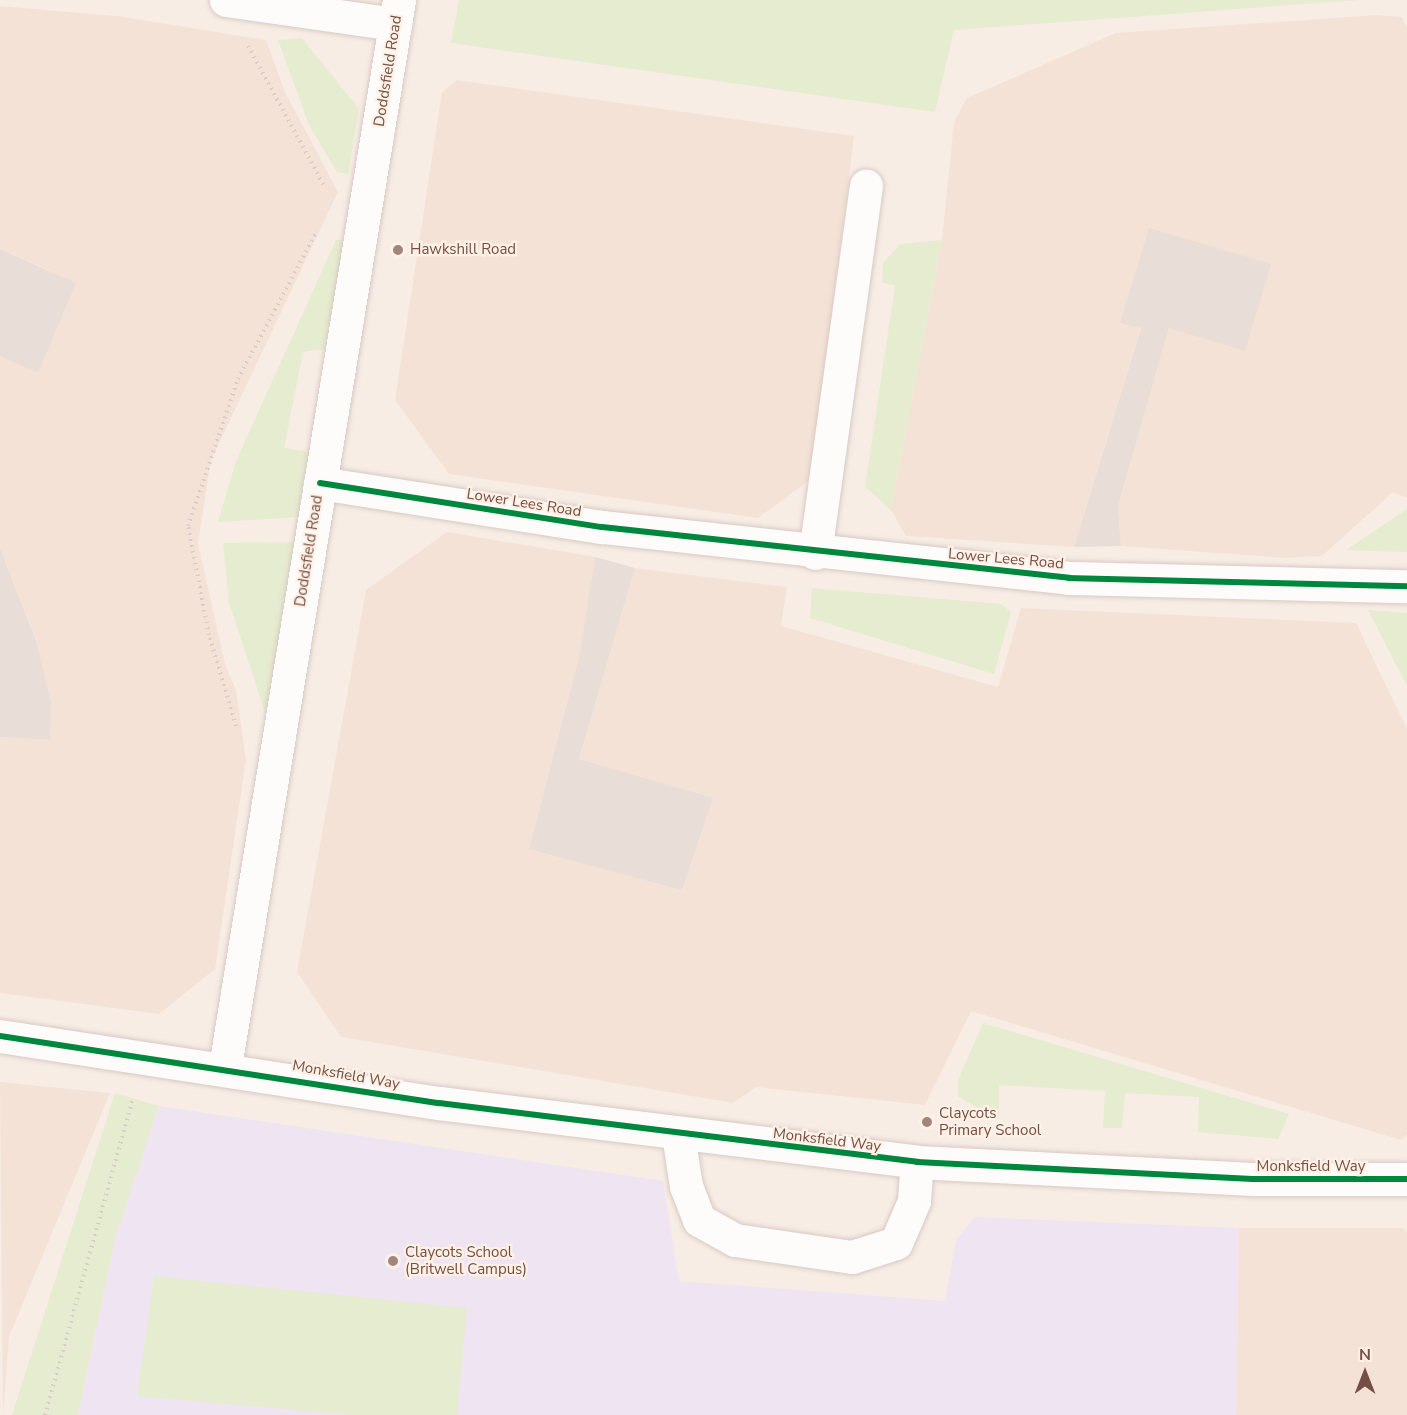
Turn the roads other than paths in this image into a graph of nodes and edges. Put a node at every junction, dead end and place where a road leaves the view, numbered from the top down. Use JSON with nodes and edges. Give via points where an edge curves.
{"nodes":[{"id":1,"x":226,"y":0,"type":"edge"},
{"id":2,"x":397,"y":12,"type":"edge"},
{"id":3,"x":866,"y":186,"type":"dead end"},
{"id":4,"x":320,"y":483,"type":"junction"},
{"id":5,"x":815,"y":553,"type":"junction"},
{"id":6,"x":1407,"y":586,"type":"edge"},
{"id":7,"x":0,"y":1035,"type":"edge"},
{"id":8,"x":225,"y":1067,"type":"junction"},
{"id":9,"x":678,"y":1134,"type":"junction"},
{"id":10,"x":917,"y":1162,"type":"junction"},
{"id":11,"x":1407,"y":1179,"type":"edge"}],
"edges":[{"from":1,"to":2,"type":"street"},
{"from":2,"to":4,"type":"street","name":"Doddsfield Road"},
{"from":3,"to":5,"type":"street"},
{"from":4,"to":5,"type":"street","name":"Lower Lees Road"},
{"from":4,"to":8,"type":"street","name":"Doddsfield Road"},
{"from":5,"to":6,"type":"street","name":"Lower Lees Road","via":[[1069,578]]},
{"from":7,"to":8,"type":"street","name":"Monksfield Way"},
{"from":8,"to":9,"type":"street","name":"Monksfield Way","via":[[439,1103]]},
{"from":9,"to":10,"type":"street","name":"Monksfield Way"},
{"from":9,"to":10,"type":"street","via":[[686,1186],[699,1220],[735,1240],[852,1257],[896,1243],[914,1202]]},
{"from":10,"to":11,"type":"street","name":"Monksfield Way","via":[[1253,1179]]}]}
